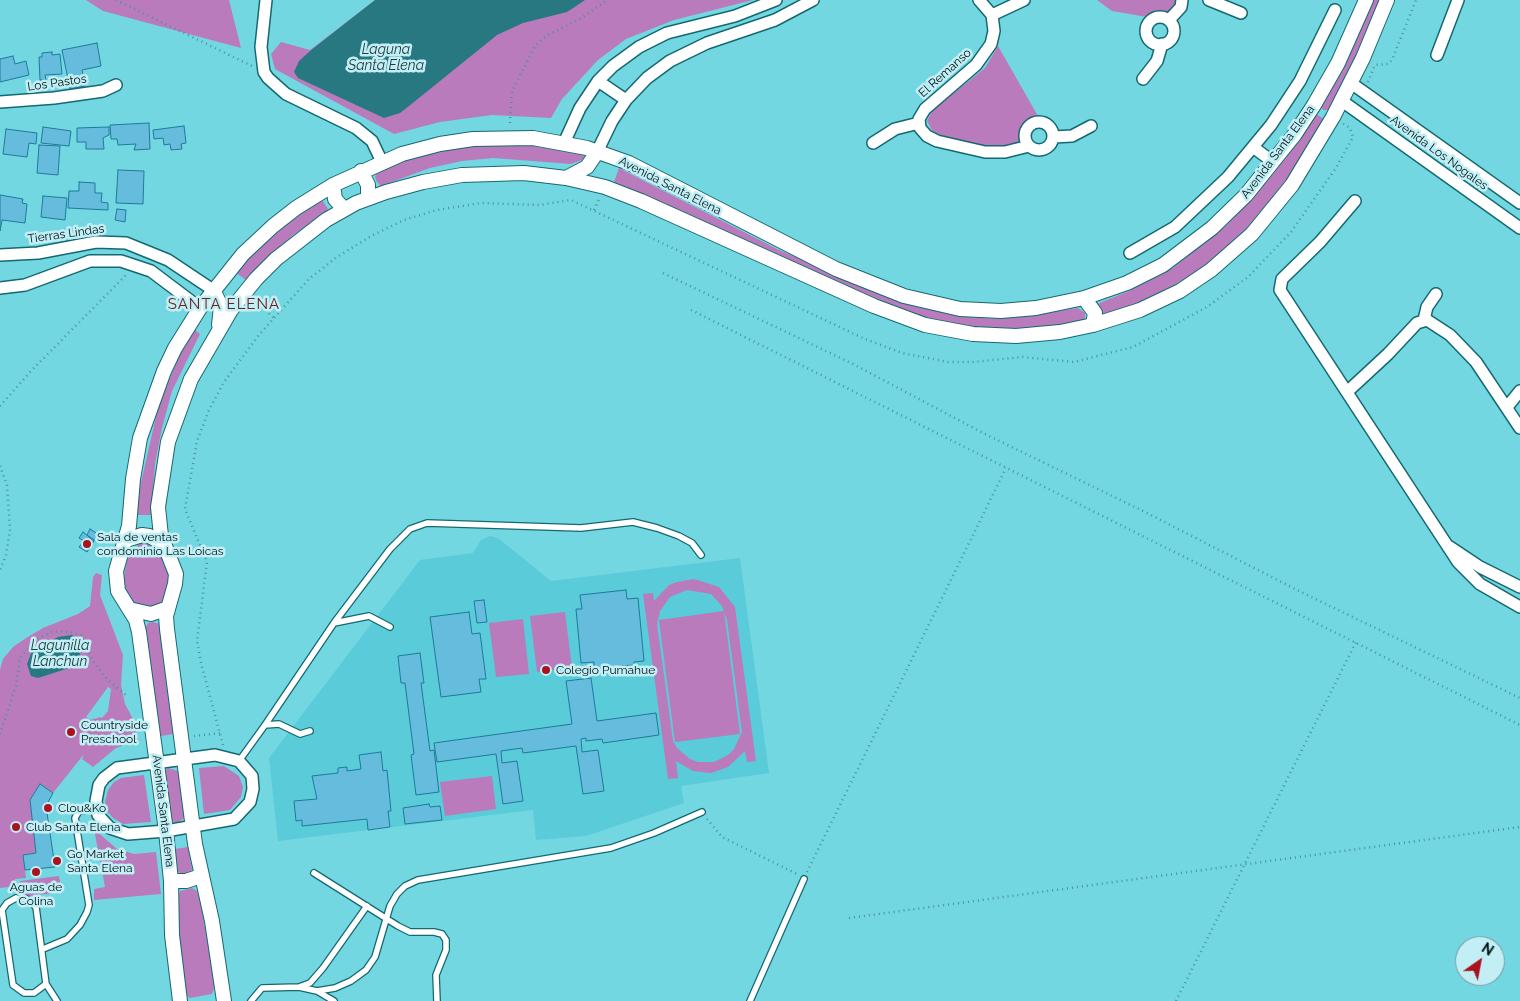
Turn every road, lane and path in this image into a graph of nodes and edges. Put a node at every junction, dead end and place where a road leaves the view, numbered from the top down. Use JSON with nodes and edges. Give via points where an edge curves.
{"nodes":[{"id":1,"x":116,"y":0,"type":"edge"},
{"id":2,"x":266,"y":0,"type":"edge"},
{"id":3,"x":608,"y":0,"type":"edge"},
{"id":4,"x":776,"y":0,"type":"edge"},
{"id":5,"x":813,"y":0,"type":"edge"},
{"id":6,"x":979,"y":0,"type":"edge"},
{"id":7,"x":1024,"y":0,"type":"edge"},
{"id":8,"x":1182,"y":0,"type":"edge"},
{"id":9,"x":1209,"y":0,"type":"edge"},
{"id":10,"x":1366,"y":0,"type":"edge"},
{"id":11,"x":1387,"y":0,"type":"edge"},
{"id":12,"x":1416,"y":0,"type":"edge"},
{"id":13,"x":1458,"y":0,"type":"edge"},
{"id":14,"x":1335,"y":10,"type":"dead end"},
{"id":15,"x":1241,"y":13,"type":"dead end"},
{"id":16,"x":992,"y":15,"type":"junction"},
{"id":17,"x":1169,"y":20,"type":"junction"},
{"id":18,"x":1162,"y":44,"type":"junction"},
{"id":19,"x":1436,"y":55,"type":"dead end"},
{"id":20,"x":1375,"y":65,"type":"dead end"},
{"id":21,"x":264,"y":72,"type":"junction"},
{"id":22,"x":1143,"y":79,"type":"dead end"},
{"id":23,"x":598,"y":81,"type":"junction"},
{"id":24,"x":1351,"y":83,"type":"junction"},
{"id":25,"x":116,"y":85,"type":"dead end"},
{"id":26,"x":626,"y":100,"type":"junction"},
{"id":27,"x":1342,"y":101,"type":"junction"},
{"id":28,"x":0,"y":102,"type":"edge"},
{"id":29,"x":510,"y":123,"type":"dead end"},
{"id":30,"x":919,"y":123,"type":"junction"},
{"id":31,"x":1091,"y":126,"type":"dead end"},
{"id":32,"x":1346,"y":126,"type":"dead end"},
{"id":33,"x":1053,"y":137,"type":"junction"},
{"id":34,"x":564,"y":143,"type":"junction"},
{"id":35,"x":873,"y":144,"type":"dead end"},
{"id":36,"x":1029,"y":146,"type":"junction"},
{"id":37,"x":1252,"y":147,"type":"junction"},
{"id":38,"x":597,"y":152,"type":"junction"},
{"id":39,"x":382,"y":162,"type":"junction"},
{"id":40,"x":1273,"y":162,"type":"junction"},
{"id":41,"x":361,"y":171,"type":"junction"},
{"id":42,"x":566,"y":178,"type":"junction"},
{"id":43,"x":333,"y":185,"type":"junction"},
{"id":44,"x":605,"y":188,"type":"junction"},
{"id":45,"x":1500,"y":189,"type":"junction"},
{"id":46,"x":368,"y":198,"type":"junction"},
{"id":47,"x":1355,"y":201,"type":"dead end"},
{"id":48,"x":1520,"y":203,"type":"edge"},
{"id":49,"x":1488,"y":205,"type":"junction"},
{"id":50,"x":344,"y":209,"type":"junction"},
{"id":51,"x":594,"y":210,"type":"junction"},
{"id":52,"x":1520,"y":228,"type":"edge"},
{"id":53,"x":1130,"y":252,"type":"dead end"},
{"id":54,"x":0,"y":255,"type":"edge"},
{"id":55,"x":130,"y":270,"type":"dead end"},
{"id":56,"x":663,"y":274,"type":"dead end"},
{"id":57,"x":0,"y":288,"type":"edge"},
{"id":58,"x":213,"y":290,"type":"junction"},
{"id":59,"x":1436,"y":294,"type":"dead end"},
{"id":60,"x":1084,"y":298,"type":"junction"},
{"id":61,"x":254,"y":300,"type":"dead end"},
{"id":62,"x":200,"y":308,"type":"junction"},
{"id":63,"x":690,"y":310,"type":"dead end"},
{"id":64,"x":274,"y":318,"type":"junction"},
{"id":65,"x":1424,"y":320,"type":"junction"},
{"id":66,"x":1093,"y":325,"type":"junction"},
{"id":67,"x":218,"y":329,"type":"junction"},
{"id":68,"x":1520,"y":391,"type":"edge"},
{"id":69,"x":1347,"y":392,"type":"junction"},
{"id":70,"x":0,"y":406,"type":"edge"},
{"id":71,"x":1507,"y":407,"type":"junction"},
{"id":72,"x":1520,"y":428,"type":"edge"},
{"id":73,"x":0,"y":466,"type":"edge"},
{"id":74,"x":1006,"y":468,"type":"junction"},
{"id":75,"x":126,"y":540,"type":"junction"},
{"id":76,"x":163,"y":543,"type":"junction"},
{"id":77,"x":1448,"y":546,"type":"junction"},
{"id":78,"x":701,"y":555,"type":"dead end"},
{"id":79,"x":0,"y":570,"type":"edge"},
{"id":80,"x":1520,"y":586,"type":"edge"},
{"id":81,"x":1520,"y":607,"type":"edge"},
{"id":82,"x":168,"y":608,"type":"junction"},
{"id":83,"x":129,"y":609,"type":"junction"},
{"id":84,"x":334,"y":623,"type":"junction"},
{"id":85,"x":390,"y":627,"type":"dead end"},
{"id":86,"x":1356,"y":642,"type":"junction"},
{"id":87,"x":127,"y":696,"type":"dead end"},
{"id":88,"x":1520,"y":698,"type":"edge"},
{"id":89,"x":265,"y":725,"type":"junction"},
{"id":90,"x":1520,"y":726,"type":"edge"},
{"id":91,"x":310,"y":731,"type":"dead end"},
{"id":92,"x":221,"y":733,"type":"junction"},
{"id":93,"x":0,"y":734,"type":"edge"},
{"id":94,"x":192,"y":736,"type":"dead end"},
{"id":95,"x":226,"y":756,"type":"junction"},
{"id":96,"x":184,"y":759,"type":"junction"},
{"id":97,"x":239,"y":761,"type":"junction"},
{"id":98,"x":156,"y":762,"type":"junction"},
{"id":99,"x":96,"y":809,"type":"junction"},
{"id":100,"x":702,"y":812,"type":"joint"},
{"id":101,"x":193,"y":827,"type":"junction"},
{"id":102,"x":1520,"y":827,"type":"edge"},
{"id":103,"x":166,"y":831,"type":"junction"},
{"id":104,"x":1244,"y":864,"type":"junction"},
{"id":105,"x":314,"y":873,"type":"dead end"},
{"id":106,"x":201,"y":876,"type":"junction"},
{"id":107,"x":804,"y":879,"type":"junction"},
{"id":108,"x":171,"y":880,"type":"junction"},
{"id":109,"x":367,"y":906,"type":"junction"},
{"id":110,"x":849,"y":918,"type":"dead end"},
{"id":111,"x":387,"y":919,"type":"junction"},
{"id":112,"x":43,"y":949,"type":"junction"},
{"id":113,"x":46,"y":984,"type":"junction"},
{"id":114,"x":299,"y":986,"type":"junction"},
{"id":115,"x":316,"y":991,"type":"junction"},
{"id":116,"x":57,"y":1001,"type":"edge"},
{"id":117,"x":180,"y":1001,"type":"edge"},
{"id":118,"x":224,"y":1001,"type":"edge"},
{"id":119,"x":250,"y":1001,"type":"edge"},
{"id":120,"x":334,"y":1001,"type":"edge"},
{"id":121,"x":437,"y":1001,"type":"edge"},
{"id":122,"x":750,"y":1001,"type":"edge"},
{"id":123,"x":1176,"y":1001,"type":"edge"}],
"edges":[{"from":1,"to":21,"type":"path"},
{"from":2,"to":21,"type":"street","via":[[261,47]]},
{"from":3,"to":29,"type":"path","via":[[546,36],[535,46],[512,91]]},
{"from":4,"to":23,"type":"street","via":[[735,16],[657,37],[626,56]]},
{"from":5,"to":26,"type":"street","via":[[775,20],[682,55],[647,78]]},
{"from":6,"to":16,"type":"street"},
{"from":7,"to":16,"type":"street"},
{"from":8,"to":17,"type":"street","via":[[1181,7]]},
{"from":9,"to":15,"type":"street"},
{"from":10,"to":40,"type":"street","name":"Avenida Santa Elena","via":[[1327,84]]},
{"from":11,"to":24,"type":"street","name":"Avenida Santa Elena"},
{"from":12,"to":20,"type":"path","via":[[1392,60],[1388,64]]},
{"from":13,"to":19,"type":"street"},
{"from":14,"to":37,"type":"street","via":[[1300,82]]},
{"from":16,"to":30,"type":"street","name":"El Remanso","via":[[993,38],[984,56],[925,109]]},
{"from":17,"to":18,"type":"street","via":[[1174,32],[1170,40]]},
{"from":17,"to":18,"type":"street","via":[[1157,17],[1150,21],[1147,29],[1151,40]]},
{"from":18,"to":22,"type":"street","via":[[1157,61]]},
{"from":21,"to":39,"type":"street","via":[[272,84],[286,94],[361,132],[372,141]]},
{"from":23,"to":26,"type":"street"},
{"from":23,"to":34,"type":"street","via":[[580,108]]},
{"from":24,"to":27,"type":"street","name":"Avenida Santa Elena"},
{"from":24,"to":45,"type":"street","name":"Avenida Los Nogales"},
{"from":25,"to":28,"type":"street","name":"Los Pastos","via":[[103,91],[64,97]]},
{"from":26,"to":38,"type":"street"},
{"from":27,"to":49,"type":"street","name":"Avenida Los Nogales"},
{"from":27,"to":66,"type":"street","name":"Avenida Santa Elena","via":[[1292,185],[1238,248],[1204,276],[1163,301]]},
{"from":30,"to":35,"type":"street","via":[[895,129]]},
{"from":30,"to":36,"type":"street","via":[[923,133],[932,139],[976,150],[1005,152]]},
{"from":31,"to":33,"type":"street","via":[[1072,136]]},
{"from":32,"to":51,"type":"path","via":[[1353,136],[1336,168],[1291,232],[1248,277],[1207,307],[1133,347],[1074,362],[1023,358],[948,362],[902,352],[858,336]]},
{"from":33,"to":36,"type":"street","via":[[1044,149],[1036,150]]},
{"from":33,"to":36,"type":"street","via":[[1051,129],[1044,123],[1032,124],[1025,134]]},
{"from":34,"to":38,"type":"street","name":"Avenida Santa Elena"},
{"from":34,"to":39,"type":"street","name":"Avenida Santa Elena","via":[[518,137],[473,139],[423,148]]},
{"from":37,"to":40,"type":"street"},
{"from":37,"to":53,"type":"street","via":[[1218,188],[1185,219],[1164,235]]},
{"from":38,"to":42,"type":"street","via":[[586,167]]},
{"from":38,"to":60,"type":"street","name":"Avenida Santa Elena","via":[[629,164],[836,268],[904,296],[960,309],[1000,311],[1036,308]]},
{"from":39,"to":41,"type":"street","name":"Avenida Santa Elena"},
{"from":40,"to":60,"type":"street","name":"Avenida Santa Elena","via":[[1232,210],[1192,245],[1148,273]]},
{"from":41,"to":43,"type":"street","name":"Avenida Santa Elena"},
{"from":41,"to":46,"type":"street","via":[[368,185]]},
{"from":42,"to":44,"type":"street","name":"Avenida Santa Elena"},
{"from":42,"to":46,"type":"street","name":"Avenida Santa Elena","via":[[524,173],[471,174],[423,182]]},
{"from":43,"to":50,"type":"street","via":[[334,200]]},
{"from":43,"to":58,"type":"street","name":"Avenida Santa Elena","via":[[273,226],[243,254]]},
{"from":44,"to":51,"type":"path"},
{"from":44,"to":66,"type":"street","name":"Avenida Santa Elena","via":[[655,206],[882,310],[925,325],[973,334],[1008,336],[1060,332]]},
{"from":45,"to":48,"type":"street","name":"Avenida Los Nogales"},
{"from":45,"to":49,"type":"street"},
{"from":46,"to":50,"type":"street","name":"Avenida Santa Elena"},
{"from":47,"to":69,"type":"street","via":[[1282,279],[1280,286]]},
{"from":49,"to":52,"type":"street","name":"Avenida Los Nogales"},
{"from":50,"to":67,"type":"street","name":"Avenida Santa Elena","via":[[268,267]]},
{"from":51,"to":64,"type":"path","via":[[565,200],[540,205],[481,203],[422,214],[371,236],[337,257],[308,279]]},
{"from":54,"to":58,"type":"street","name":"Tierras Lindas","via":[[38,253],[96,242],[126,243],[168,260]]},
{"from":55,"to":70,"type":"path"},
{"from":56,"to":88,"type":"path","via":[[853,364],[982,433]]},
{"from":57,"to":62,"type":"street","via":[[30,283],[90,261],[121,261],[151,271]]},
{"from":58,"to":62,"type":"street","name":"Avenida Santa Elena"},
{"from":58,"to":67,"type":"street","via":[[221,306]]},
{"from":59,"to":65,"type":"street","via":[[1427,307]]},
{"from":60,"to":66,"type":"street","via":[[1095,313]]},
{"from":61,"to":64,"type":"path"},
{"from":62,"to":75,"type":"street","name":"Avenida Santa Elena","via":[[175,348],[147,415],[136,461]]},
{"from":63,"to":74,"type":"path"},
{"from":64,"to":92,"type":"path","via":[[235,365],[216,396],[197,441],[185,501],[186,515],[207,562],[197,641]]},
{"from":65,"to":69,"type":"street","via":[[1417,323]]},
{"from":65,"to":71,"type":"street","via":[[1442,329],[1467,352]]},
{"from":67,"to":76,"type":"street","name":"Avenida Santa Elena","via":[[191,379],[168,442],[158,507]]},
{"from":68,"to":71,"type":"street"},
{"from":69,"to":77,"type":"street"},
{"from":71,"to":72,"type":"street"},
{"from":73,"to":79,"type":"path","via":[[7,486],[10,530]]},
{"from":74,"to":86,"type":"path"},
{"from":74,"to":107,"type":"path"},
{"from":75,"to":76,"type":"street","via":[[142,535]]},
{"from":75,"to":83,"type":"street","name":"Avenida Santa Elena","via":[[118,561],[116,580],[118,591]]},
{"from":76,"to":82,"type":"street","name":"Avenida Santa Elena","via":[[176,574]]},
{"from":77,"to":80,"type":"street","via":[[1480,567]]},
{"from":77,"to":81,"type":"street","via":[[1471,578]]},
{"from":78,"to":84,"type":"lane","via":[[692,543],[679,536],[633,522],[581,528],[427,523],[410,529],[390,549]]},
{"from":82,"to":83,"type":"street","via":[[150,614]]},
{"from":82,"to":96,"type":"street","name":"Avenida Santa Elena","via":[[166,629]]},
{"from":83,"to":98,"type":"street","name":"Avenida Santa Elena","via":[[139,632]]},
{"from":84,"to":85,"type":"lane","via":[[368,616]]},
{"from":84,"to":89,"type":"lane"},
{"from":86,"to":90,"type":"path"},
{"from":86,"to":104,"type":"path"},
{"from":87,"to":93,"type":"path","via":[[93,662],[81,635],[52,632],[37,639],[20,658],[16,686]]},
{"from":89,"to":91,"type":"lane","via":[[279,724],[300,734]]},
{"from":89,"to":97,"type":"lane"},
{"from":92,"to":94,"type":"path"},
{"from":92,"to":95,"type":"path"},
{"from":95,"to":96,"type":"street"},
{"from":95,"to":97,"type":"street"},
{"from":96,"to":98,"type":"street"},
{"from":96,"to":101,"type":"street","name":"Avenida Santa Elena"},
{"from":97,"to":101,"type":"street","via":[[249,771],[253,783],[253,796],[246,809],[226,822]]},
{"from":98,"to":99,"type":"street","via":[[123,766],[110,773],[99,785]]},
{"from":98,"to":103,"type":"street","name":"Avenida Santa Elena"},
{"from":99,"to":103,"type":"street","via":[[105,824],[122,833]]},
{"from":99,"to":112,"type":"lane","via":[[79,811],[75,818],[89,905],[87,912],[67,939]]},
{"from":100,"to":107,"type":"path","via":[[722,837]]},
{"from":100,"to":111,"type":"lane","via":[[611,848],[418,880],[397,894]]},
{"from":101,"to":103,"type":"street"},
{"from":101,"to":106,"type":"street","name":"Avenida Santa Elena"},
{"from":102,"to":104,"type":"path"},
{"from":103,"to":108,"type":"street","name":"Avenida Santa Elena"},
{"from":104,"to":110,"type":"path"},
{"from":104,"to":123,"type":"path"},
{"from":105,"to":109,"type":"lane"},
{"from":106,"to":108,"type":"street","via":[[186,881]]},
{"from":106,"to":118,"type":"street","name":"Avenida Santa Elena","via":[[212,921]]},
{"from":107,"to":122,"type":"lane"},
{"from":108,"to":117,"type":"street","name":"Avenida Santa Elena","via":[[172,935]]},
{"from":109,"to":111,"type":"lane"},
{"from":109,"to":114,"type":"lane","via":[[323,968],[310,982]]},
{"from":111,"to":115,"type":"lane","via":[[375,957],[366,970],[336,988]]},
{"from":111,"to":121,"type":"lane","via":[[410,932],[434,932],[442,934],[446,940],[446,950],[436,975]]},
{"from":112,"to":113,"type":"lane"},
{"from":112,"to":113,"type":"lane","via":[[36,907],[22,898],[7,903],[2,910],[13,985],[29,994]]},
{"from":113,"to":116,"type":"lane"},
{"from":114,"to":115,"type":"lane"},
{"from":114,"to":119,"type":"lane","via":[[262,988]]},
{"from":115,"to":120,"type":"lane"}]}
